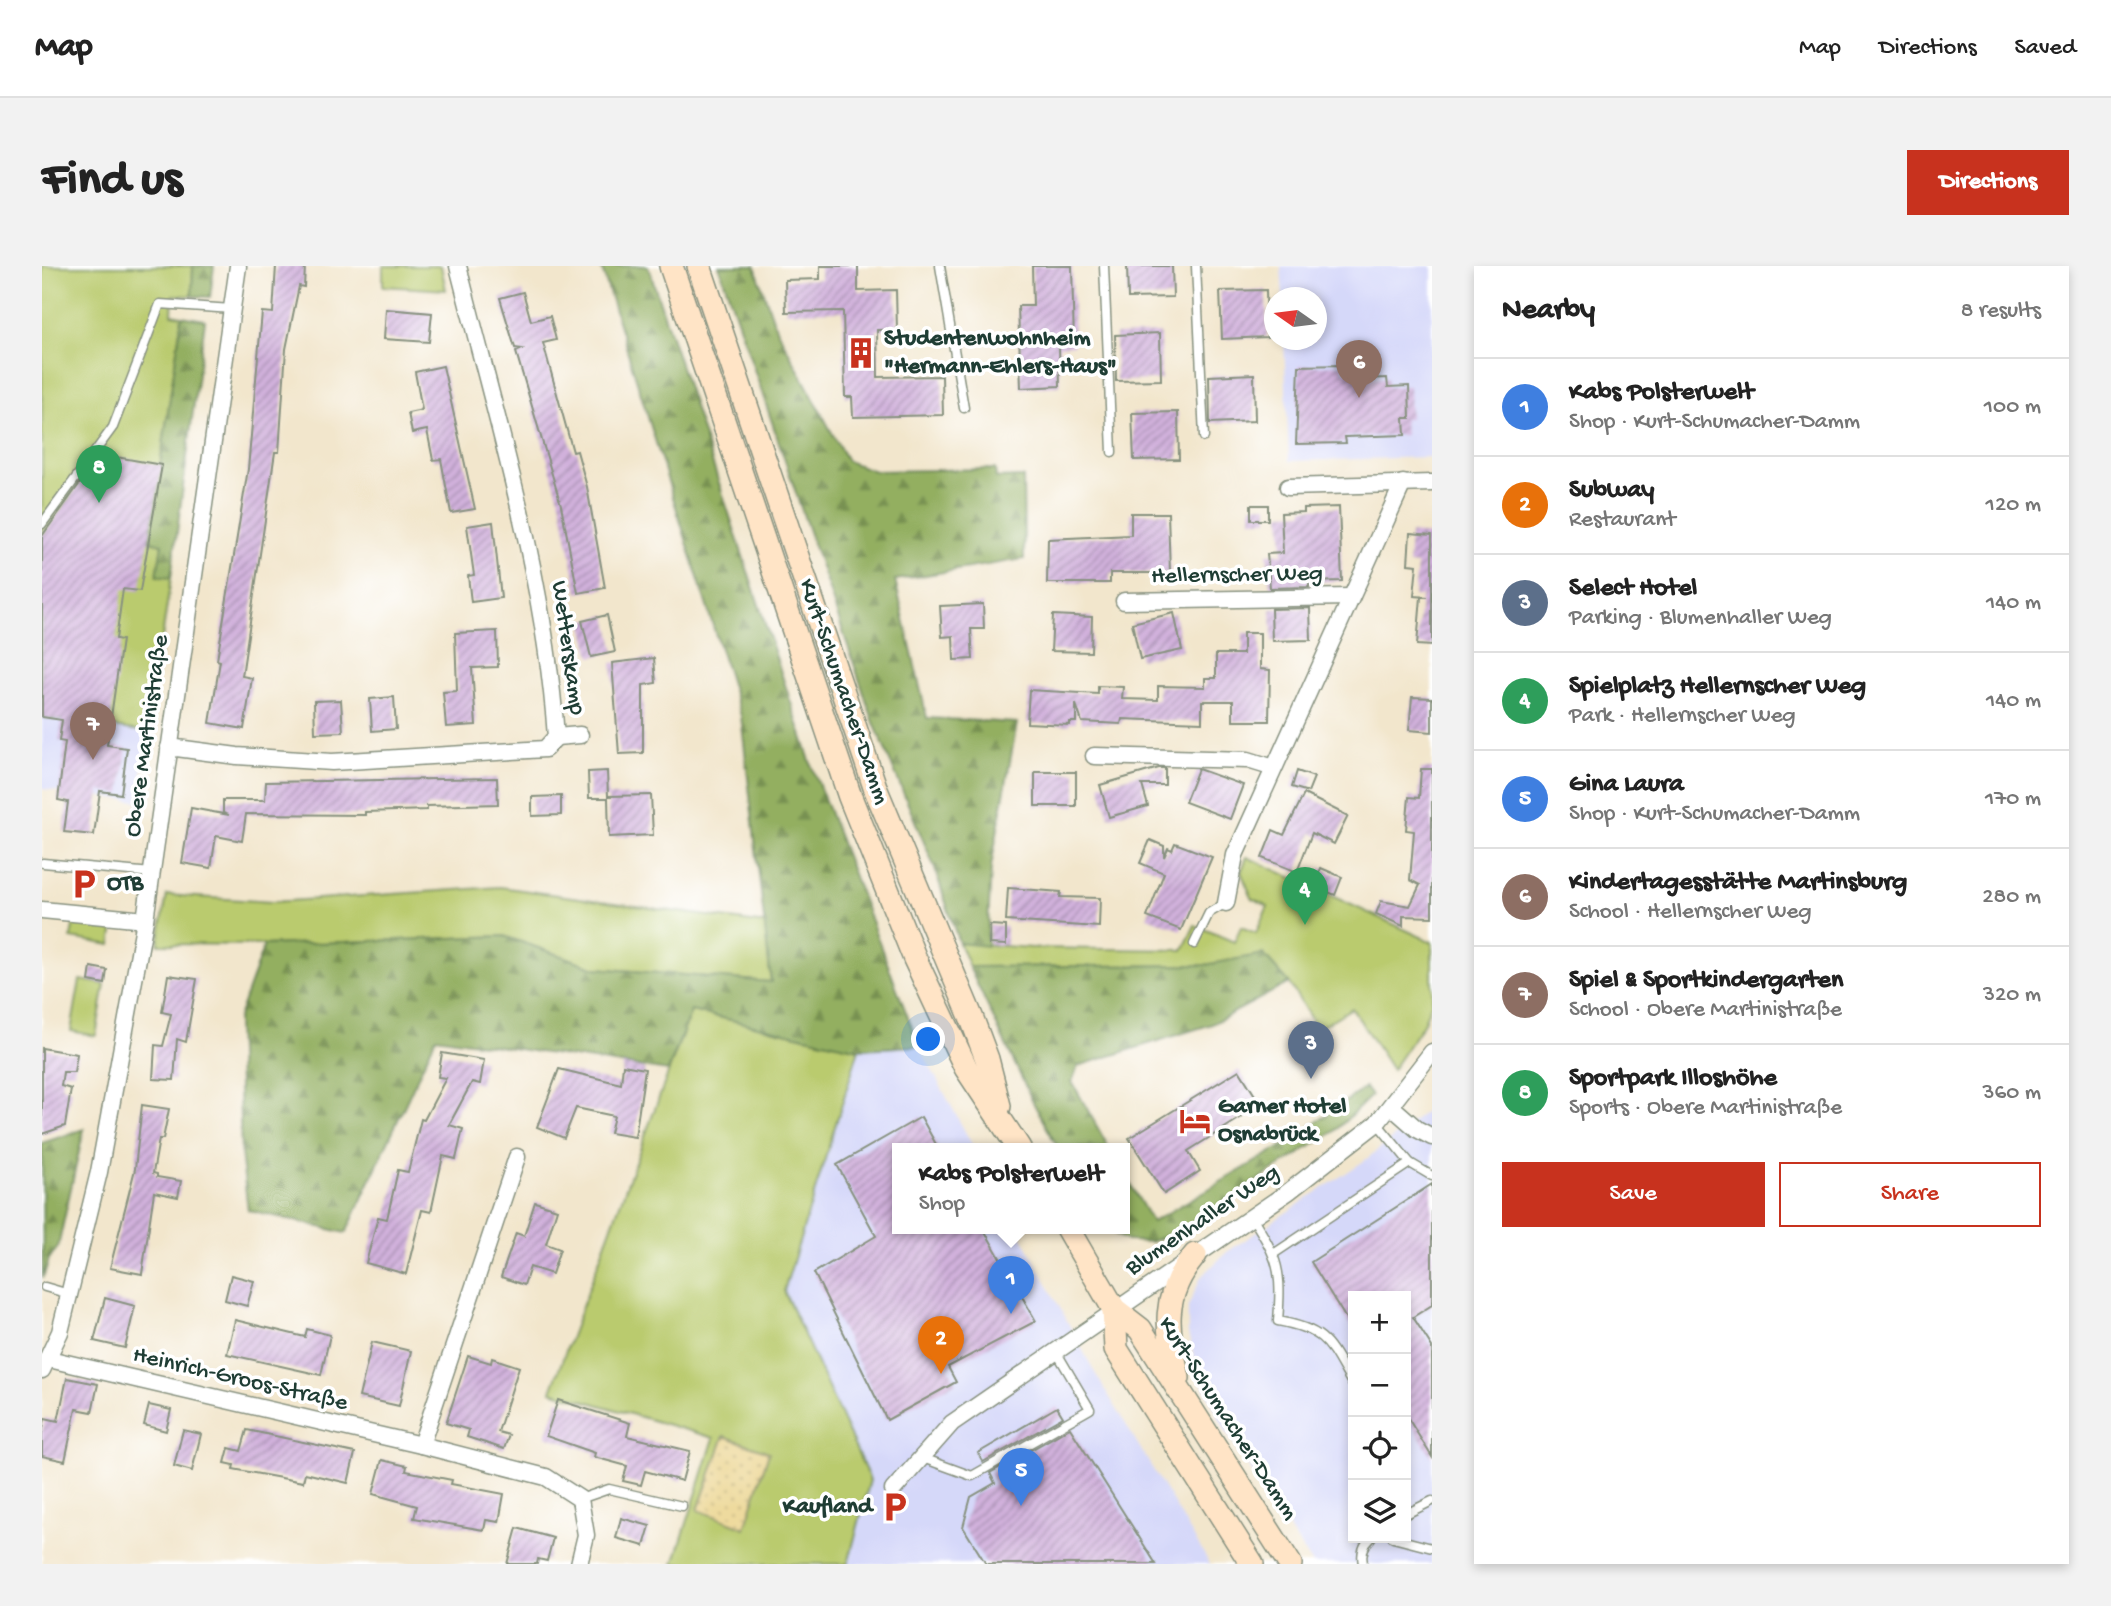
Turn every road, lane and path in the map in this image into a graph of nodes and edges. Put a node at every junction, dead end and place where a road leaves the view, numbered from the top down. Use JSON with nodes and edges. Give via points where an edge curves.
{"nodes":[{"id":1,"x":238,"y":266,"type":"edge"},
{"id":2,"x":457,"y":266,"type":"edge"},
{"id":3,"x":671,"y":266,"type":"edge"},
{"id":4,"x":699,"y":266,"type":"edge"},
{"id":5,"x":940,"y":266,"type":"edge"},
{"id":6,"x":1104,"y":266,"type":"edge"},
{"id":7,"x":1196,"y":266,"type":"edge"},
{"id":8,"x":232,"y":309,"type":"junction"},
{"id":9,"x":964,"y":408,"type":"dead end"},
{"id":10,"x":1204,"y":438,"type":"dead end"},
{"id":11,"x":1112,"y":452,"type":"dead end"},
{"id":12,"x":1402,"y":482,"type":"junction"},
{"id":13,"x":1432,"y":483,"type":"edge"},
{"id":14,"x":1288,"y":487,"type":"dead end"},
{"id":15,"x":42,"y":524,"type":"edge"},
{"id":16,"x":1351,"y":597,"type":"junction"},
{"id":17,"x":1124,"y":601,"type":"dead end"},
{"id":18,"x":580,"y":736,"type":"dead end"},
{"id":19,"x":555,"y":737,"type":"junction"},
{"id":20,"x":169,"y":747,"type":"junction"},
{"id":21,"x":1094,"y":756,"type":"dead end"},
{"id":22,"x":1274,"y":768,"type":"junction"},
{"id":23,"x":43,"y":863,"type":"edge"},
{"id":24,"x":152,"y":873,"type":"junction"},
{"id":25,"x":1226,"y":903,"type":"joint"},
{"id":26,"x":42,"y":910,"type":"edge"},
{"id":27,"x":145,"y":919,"type":"junction"},
{"id":28,"x":1194,"y":944,"type":"dead end"},
{"id":29,"x":1432,"y":1052,"type":"edge"},
{"id":30,"x":1392,"y":1107,"type":"junction"},
{"id":31,"x":1002,"y":1119,"type":"junction"},
{"id":32,"x":1377,"y":1123,"type":"junction"},
{"id":33,"x":1432,"y":1137,"type":"edge"},
{"id":34,"x":1016,"y":1143,"type":"edge"},
{"id":35,"x":517,"y":1157,"type":"dead end"},
{"id":36,"x":1410,"y":1163,"type":"junction"},
{"id":37,"x":1432,"y":1176,"type":"edge"},
{"id":38,"x":1252,"y":1217,"type":"junction"},
{"id":39,"x":1071,"y":1234,"type":"edge"},
{"id":40,"x":1275,"y":1253,"type":"junction"},
{"id":41,"x":1195,"y":1255,"type":"junction"},
{"id":42,"x":45,"y":1287,"type":"dead end"},
{"id":43,"x":70,"y":1294,"type":"junction"},
{"id":44,"x":1114,"y":1308,"type":"junction"},
{"id":45,"x":1057,"y":1353,"type":"junction"},
{"id":46,"x":45,"y":1365,"type":"edge"},
{"id":47,"x":1348,"y":1376,"type":"edge"},
{"id":48,"x":1182,"y":1395,"type":"junction"},
{"id":49,"x":421,"y":1445,"type":"junction"},
{"id":50,"x":920,"y":1457,"type":"junction"},
{"id":51,"x":894,"y":1490,"type":"dead end"},
{"id":52,"x":580,"y":1499,"type":"junction"},
{"id":53,"x":1432,"y":1501,"type":"edge"},
{"id":54,"x":682,"y":1506,"type":"dead end"},
{"id":55,"x":1411,"y":1512,"type":"edge"},
{"id":56,"x":1365,"y":1543,"type":"edge"},
{"id":57,"x":1411,"y":1543,"type":"edge"},
{"id":58,"x":1432,"y":1548,"type":"edge"},
{"id":59,"x":579,"y":1564,"type":"edge"},
{"id":60,"x":1252,"y":1564,"type":"edge"},
{"id":61,"x":1290,"y":1564,"type":"edge"},
{"id":62,"x":1363,"y":1564,"type":"edge"}],
"edges":[{"from":1,"to":8,"type":"street","name":"Obere Martinistraße"},
{"from":2,"to":19,"type":"street","name":"Wetterskamp","via":[[522,514],[551,668]]},
{"from":3,"to":31,"type":"main road","name":"Kurt-Schumacher-Damm","via":[[850,797],[915,959],[966,1068]]},
{"from":4,"to":31,"type":"main road","name":"Kurt-Schumacher-Damm","via":[[876,790],[979,1039]]},
{"from":5,"to":9,"type":"lane"},
{"from":6,"to":11,"type":"lane"},
{"from":7,"to":10,"type":"lane"},
{"from":8,"to":15,"type":"lane","via":[[160,304],[113,427]]},
{"from":8,"to":20,"type":"street","name":"Obere Martinistraße"},
{"from":12,"to":13,"type":"street"},
{"from":12,"to":14,"type":"street"},
{"from":12,"to":16,"type":"street","name":"Hellernscher Weg"},
{"from":16,"to":17,"type":"street","name":"Hellernscher Weg"},
{"from":16,"to":22,"type":"street","name":"Hellernscher Weg"},
{"from":18,"to":19,"type":"street"},
{"from":19,"to":20,"type":"street","name":"Wetterskamp","via":[[545,749],[332,762]]},
{"from":20,"to":24,"type":"street","name":"Obere Martinistraße"},
{"from":21,"to":22,"type":"street","via":[[1248,760]]},
{"from":22,"to":25,"type":"street","name":"Hellernscher Weg","via":[[1235,855]]},
{"from":23,"to":24,"type":"lane"},
{"from":24,"to":27,"type":"street","name":"Obere Martinistraße"},
{"from":25,"to":28,"type":"lane","name":"Hellernscher Weg","via":[[1209,913]]},
{"from":26,"to":27,"type":"street"},
{"from":27,"to":43,"type":"street","name":"Obere Martinistraße","via":[[99,1172]]},
{"from":29,"to":30,"type":"street","name":"Blumenhaller Weg"},
{"from":30,"to":32,"type":"street","name":"Blumenhaller Weg"},
{"from":30,"to":33,"type":"street"},
{"from":31,"to":34,"type":"main road","name":"Kurt-Schumacher-Damm"},
{"from":32,"to":36,"type":"lane"},
{"from":32,"to":38,"type":"street","name":"Blumenhaller Weg"},
{"from":35,"to":49,"type":"street"},
{"from":36,"to":37,"type":"lane"},
{"from":36,"to":40,"type":"lane"},
{"from":38,"to":40,"type":"lane"},
{"from":38,"to":41,"type":"street","name":"Blumenhaller Weg"},
{"from":39,"to":44,"type":"main road","name":"Kurt-Schumacher-Damm"},
{"from":40,"to":47,"type":"lane","via":[[1281,1281],[1278,1321],[1318,1333]]},
{"from":41,"to":44,"type":"street","name":"Blumenhaller Weg"},
{"from":41,"to":48,"type":"main road","via":[[1172,1289],[1168,1311]]},
{"from":42,"to":43,"type":"lane"},
{"from":43,"to":46,"type":"street","name":"Obere Martinistraße"},
{"from":44,"to":45,"type":"street","name":"Blumenhaller Weg"},
{"from":44,"to":48,"type":"main road","name":"Kurt-Schumacher-Damm","via":[[1140,1329]]},
{"from":44,"to":60,"type":"main road","name":"Kurt-Schumacher-Damm","via":[[1116,1349]]},
{"from":45,"to":50,"type":"street","name":"Blumenhaller Weg","via":[[952,1423]]},
{"from":45,"to":50,"type":"lane","via":[[1090,1409],[972,1476]]},
{"from":46,"to":49,"type":"street","name":"Heinrich-Groos-Straße"},
{"from":48,"to":61,"type":"main road","name":"Kurt-Schumacher-Damm"},
{"from":49,"to":52,"type":"street","name":"Heinrich-Groos-Straße","via":[[546,1478]]},
{"from":50,"to":51,"type":"street","name":"Blumenhaller Weg"},
{"from":52,"to":54,"type":"lane","via":[[609,1489]]},
{"from":52,"to":59,"type":"street","via":[[586,1535]]},
{"from":53,"to":55,"type":"lane"},
{"from":56,"to":62,"type":"lane"},
{"from":57,"to":58,"type":"lane"}]}
